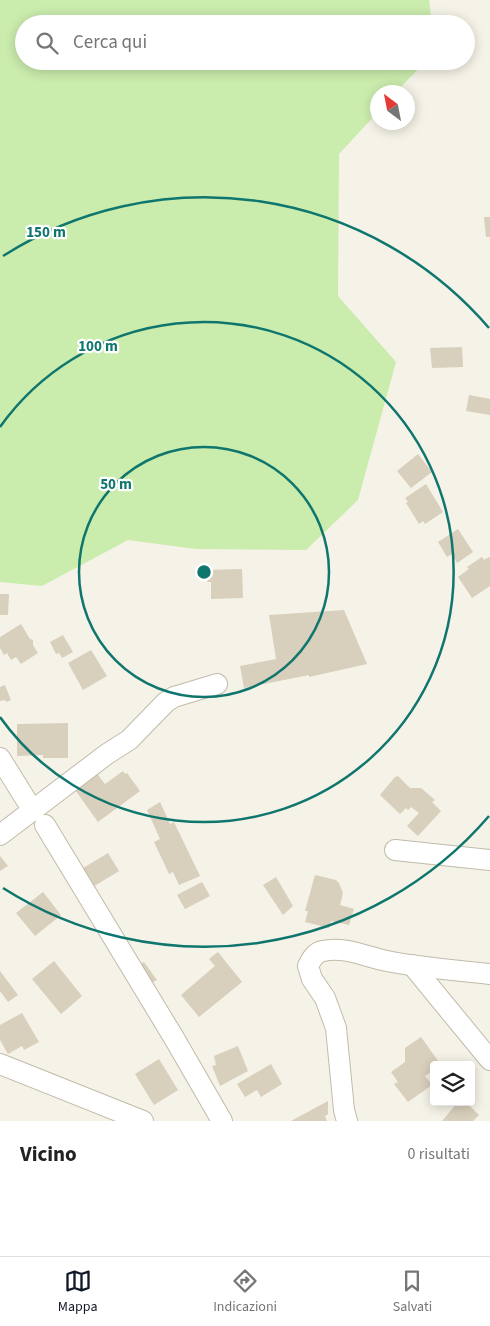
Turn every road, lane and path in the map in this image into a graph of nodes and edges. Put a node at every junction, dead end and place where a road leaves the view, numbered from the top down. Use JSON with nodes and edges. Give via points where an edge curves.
{"nodes":[{"id":1,"x":217,"y":684,"type":"dead end"},
{"id":2,"x":0,"y":758,"type":"edge"},
{"id":3,"x":39,"y":818,"type":"junction"},
{"id":4,"x":0,"y":835,"type":"edge"},
{"id":5,"x":395,"y":850,"type":"dead end"},
{"id":6,"x":490,"y":860,"type":"edge"},
{"id":7,"x":412,"y":965,"type":"junction"},
{"id":8,"x":490,"y":974,"type":"edge"},
{"id":9,"x":490,"y":1060,"type":"edge"},
{"id":10,"x":0,"y":1064,"type":"edge"},
{"id":11,"x":143,"y":1121,"type":"edge"},
{"id":12,"x":222,"y":1121,"type":"edge"},
{"id":13,"x":347,"y":1121,"type":"edge"}],
"edges":[{"from":1,"to":3,"type":"street","via":[[174,696],[166,702],[129,740],[107,754]]},
{"from":2,"to":3,"type":"street"},
{"from":3,"to":4,"type":"street"},
{"from":3,"to":12,"type":"street"},
{"from":5,"to":6,"type":"street"},
{"from":7,"to":8,"type":"street"},
{"from":7,"to":9,"type":"street"},
{"from":7,"to":13,"type":"street","via":[[340,949],[320,951],[308,966],[336,1028]]},
{"from":10,"to":11,"type":"street"}]}
